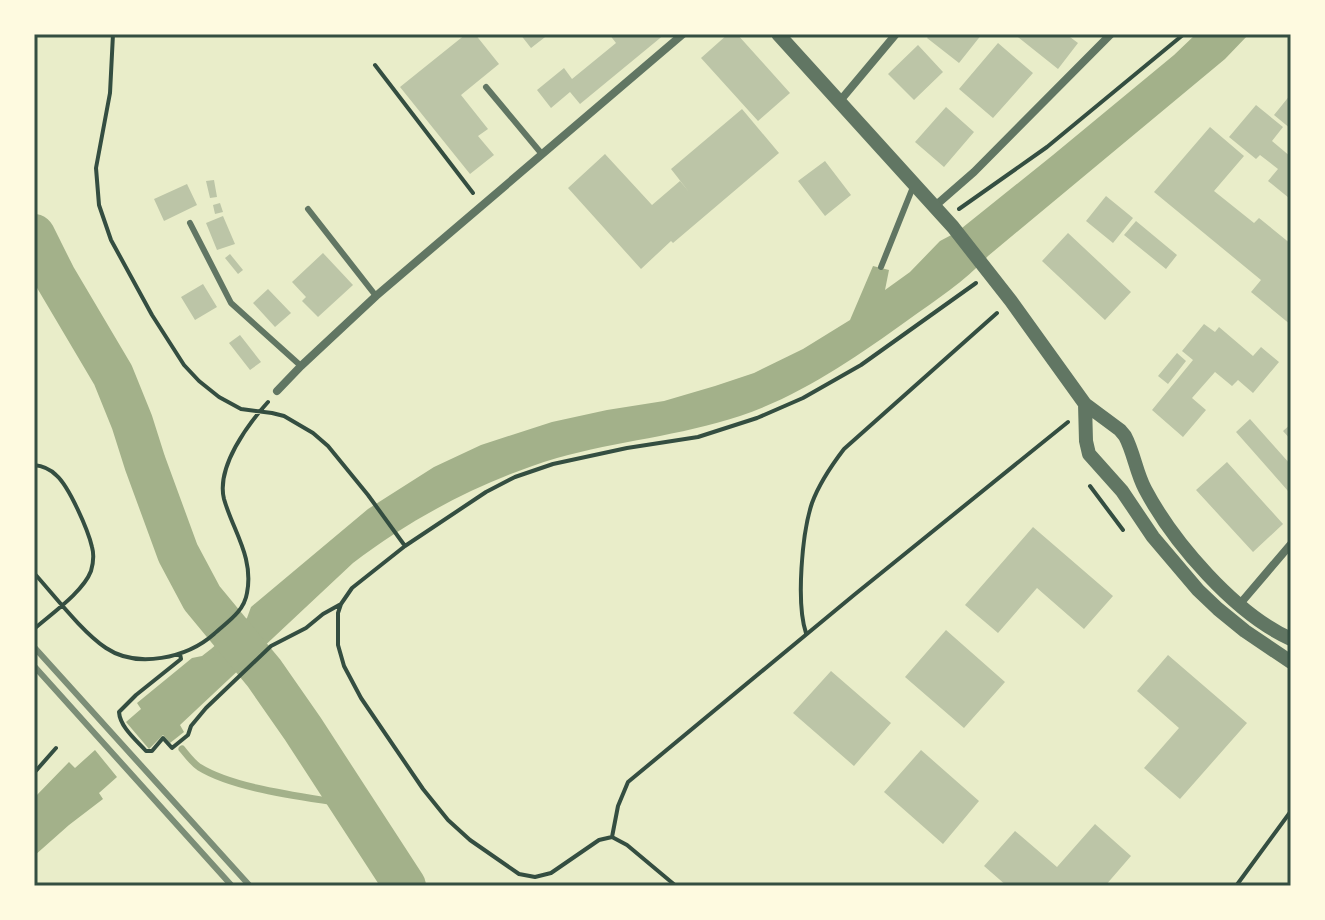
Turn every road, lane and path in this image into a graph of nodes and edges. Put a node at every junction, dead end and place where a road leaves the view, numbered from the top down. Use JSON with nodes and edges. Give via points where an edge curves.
{"nodes":[{"id":1,"x":113,"y":34,"type":"edge"},
{"id":2,"x":683,"y":34,"type":"edge"},
{"id":3,"x":778,"y":34,"type":"edge"},
{"id":4,"x":896,"y":34,"type":"edge"},
{"id":5,"x":1111,"y":34,"type":"edge"},
{"id":6,"x":1184,"y":34,"type":"edge"},
{"id":7,"x":375,"y":65,"type":"dead end"},
{"id":8,"x":486,"y":87,"type":"dead end"},
{"id":9,"x":839,"y":102,"type":"junction"},
{"id":10,"x":541,"y":153,"type":"junction"},
{"id":11,"x":914,"y":184,"type":"junction"},
{"id":12,"x":482,"y":204,"type":"junction"},
{"id":13,"x":935,"y":206,"type":"junction"},
{"id":14,"x":963,"y":206,"type":"dead end"},
{"id":15,"x":308,"y":209,"type":"dead end"},
{"id":16,"x":190,"y":223,"type":"dead end"},
{"id":17,"x":881,"y":267,"type":"dead end"},
{"id":18,"x":978,"y":281,"type":"dead end"},
{"id":19,"x":376,"y":296,"type":"junction"},
{"id":20,"x":1011,"y":301,"type":"junction"},
{"id":21,"x":301,"y":366,"type":"junction"},
{"id":22,"x":277,"y":391,"type":"joint"},
{"id":23,"x":1085,"y":404,"type":"junction"},
{"id":24,"x":259,"y":412,"type":"junction"},
{"id":25,"x":1069,"y":421,"type":"dead end"},
{"id":26,"x":34,"y":465,"type":"edge"},
{"id":27,"x":1291,"y":544,"type":"edge"},
{"id":28,"x":405,"y":546,"type":"junction"},
{"id":29,"x":34,"y":573,"type":"edge"},
{"id":30,"x":341,"y":604,"type":"junction"},
{"id":31,"x":1239,"y":605,"type":"junction"},
{"id":32,"x":34,"y":629,"type":"edge"},
{"id":33,"x":806,"y":634,"type":"junction"},
{"id":34,"x":1291,"y":639,"type":"edge"},
{"id":35,"x":180,"y":654,"type":"junction"},
{"id":36,"x":1291,"y":662,"type":"edge"},
{"id":37,"x":56,"y":748,"type":"dead end"},
{"id":38,"x":34,"y":773,"type":"edge"},
{"id":39,"x":1291,"y":811,"type":"edge"},
{"id":40,"x":612,"y":837,"type":"junction"},
{"id":41,"x":676,"y":886,"type":"edge"},
{"id":42,"x":1236,"y":886,"type":"edge"}],
"edges":[{"from":1,"to":24,"type":"path","via":[[110,93],[96,168],[99,205],[111,240],[184,365],[219,397]]},
{"from":2,"to":10,"type":"street"},
{"from":3,"to":9,"type":"street"},
{"from":4,"to":9,"type":"street"},
{"from":5,"to":13,"type":"street"},
{"from":6,"to":14,"type":"path","via":[[1047,147]]},
{"from":7,"to":12,"type":"path"},
{"from":8,"to":10,"type":"lane"},
{"from":9,"to":11,"type":"street"},
{"from":10,"to":12,"type":"street"},
{"from":11,"to":13,"type":"street"},
{"from":11,"to":17,"type":"lane"},
{"from":12,"to":19,"type":"street"},
{"from":13,"to":20,"type":"street"},
{"from":15,"to":19,"type":"lane"},
{"from":16,"to":21,"type":"lane","via":[[231,303]]},
{"from":18,"to":28,"type":"path","via":[[861,365],[803,398],[712,433],[553,464],[515,477]]},
{"from":19,"to":21,"type":"street"},
{"from":20,"to":23,"type":"street"},
{"from":20,"to":33,"type":"path","via":[[844,449],[828,470],[812,504],[803,555]]},
{"from":21,"to":22,"type":"street"},
{"from":22,"to":24,"type":"path"},
{"from":23,"to":31,"type":"street","via":[[1125,436],[1143,486],[1163,518]]},
{"from":23,"to":36,"type":"street","via":[[1089,454],[1153,537],[1218,609]]},
{"from":24,"to":28,"type":"path","via":[[284,416],[328,446]]},
{"from":24,"to":35,"type":"path","via":[[235,449],[223,483],[247,557],[247,595],[240,610],[205,642]]},
{"from":25,"to":33,"type":"path"},
{"from":26,"to":32,"type":"path","via":[[50,469],[67,488],[93,558],[92,570],[79,589]]},
{"from":27,"to":31,"type":"street"},
{"from":28,"to":30,"type":"path","via":[[352,588]]},
{"from":29,"to":35,"type":"path","via":[[107,649],[158,659]]},
{"from":30,"to":35,"type":"path","via":[[271,646],[172,748],[163,738],[146,751],[123,725],[119,712],[181,659]]},
{"from":30,"to":40,"type":"path","via":[[338,645],[349,677],[423,789],[470,840],[519,874],[535,877]]},
{"from":31,"to":34,"type":"street"},
{"from":33,"to":40,"type":"path","via":[[628,782]]},
{"from":37,"to":38,"type":"path"},
{"from":39,"to":42,"type":"path"},
{"from":40,"to":41,"type":"path"}]}
